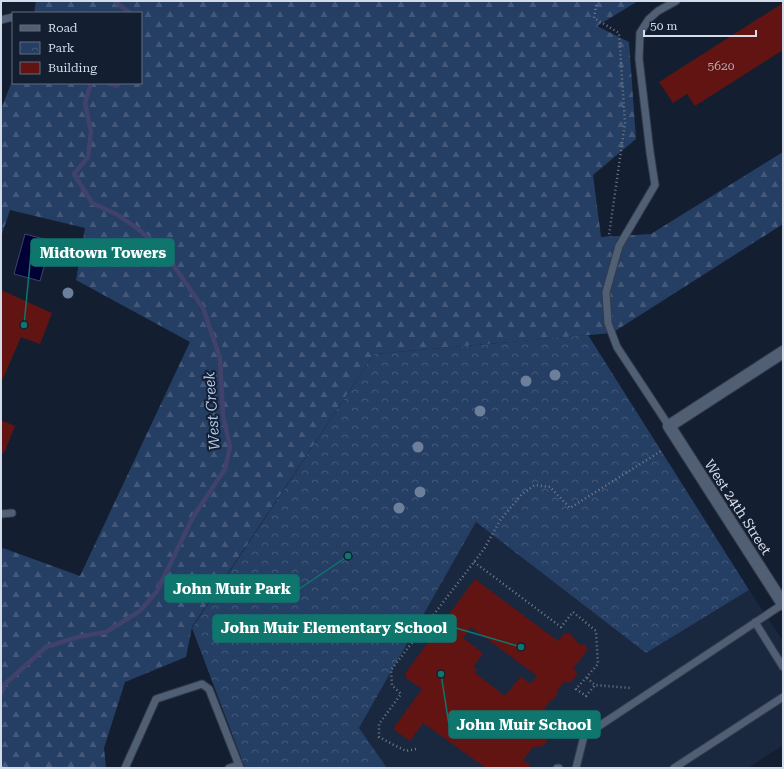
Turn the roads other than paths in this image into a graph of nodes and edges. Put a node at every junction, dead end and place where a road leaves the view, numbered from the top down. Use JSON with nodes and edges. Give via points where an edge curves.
{"nodes":[{"id":1,"x":676,"y":1,"type":"edge"},
{"id":2,"x":12,"y":17,"type":"edge"},
{"id":3,"x":1,"y":20,"type":"edge"},
{"id":4,"x":783,"y":352,"type":"edge"},
{"id":5,"x":668,"y":426,"type":"junction"},
{"id":6,"x":12,"y":513,"type":"dead end"},
{"id":7,"x":1,"y":514,"type":"edge"},
{"id":8,"x":783,"y":604,"type":"edge"},
{"id":9,"x":755,"y":622,"type":"junction"},
{"id":10,"x":783,"y":667,"type":"edge"},
{"id":11,"x":783,"y":697,"type":"edge"},
{"id":12,"x":239,"y":766,"type":"edge"},
{"id":13,"x":125,"y":768,"type":"edge"},
{"id":14,"x":229,"y":768,"type":"edge"},
{"id":15,"x":576,"y":768,"type":"edge"},
{"id":16,"x":674,"y":768,"type":"edge"}],
"edges":[{"from":1,"to":5,"type":"lane","via":[[658,11],[640,33],[640,59],[655,185],[619,246],[606,292],[608,322],[617,348]]},
{"from":2,"to":3,"type":"lane"},
{"from":4,"to":5,"type":"street"},
{"from":5,"to":8,"type":"street","name":"West 24th Street"},
{"from":6,"to":7,"type":"lane"},
{"from":8,"to":9,"type":"lane"},
{"from":9,"to":10,"type":"lane"},
{"from":9,"to":15,"type":"lane","via":[[584,736]]},
{"from":11,"to":16,"type":"lane"},
{"from":12,"to":13,"type":"lane","via":[[209,689],[202,684],[156,699]]},
{"from":12,"to":14,"type":"lane"}]}
